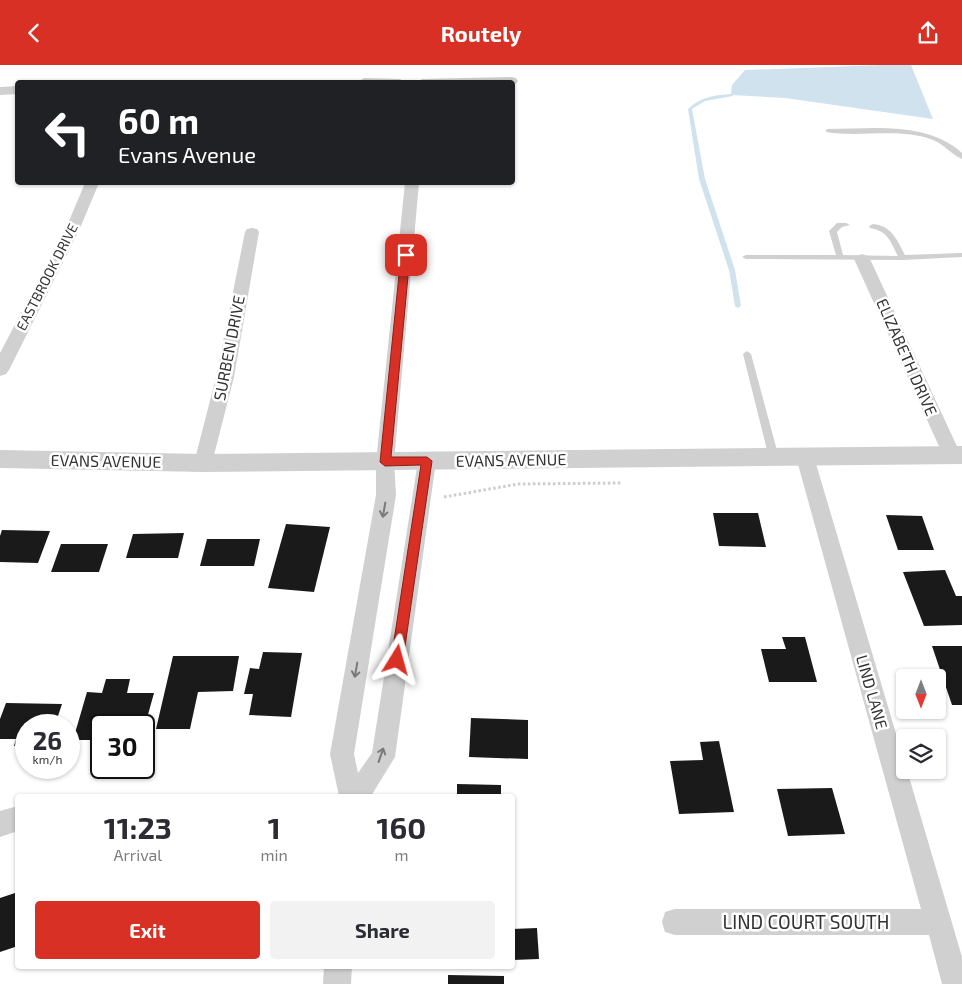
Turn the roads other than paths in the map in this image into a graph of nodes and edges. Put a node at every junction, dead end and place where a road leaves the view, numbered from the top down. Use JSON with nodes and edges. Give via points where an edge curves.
{"nodes":[{"id":1,"x":15,"y":90,"type":"edge"},
{"id":2,"x":0,"y":91,"type":"edge"},
{"id":3,"x":828,"y":131,"type":"dead end"},
{"id":4,"x":962,"y":157,"type":"edge"},
{"id":5,"x":91,"y":185,"type":"edge"},
{"id":6,"x":412,"y":185,"type":"edge"},
{"id":7,"x":846,"y":225,"type":"dead end"},
{"id":8,"x":873,"y":225,"type":"dead end"},
{"id":9,"x":252,"y":232,"type":"dead end"},
{"id":10,"x":962,"y":255,"type":"edge"},
{"id":11,"x":746,"y":257,"type":"dead end"},
{"id":12,"x":840,"y":257,"type":"junction"},
{"id":13,"x":903,"y":258,"type":"junction"},
{"id":14,"x":862,"y":259,"type":"junction"},
{"id":15,"x":747,"y":354,"type":"dead end"},
{"id":16,"x":0,"y":370,"type":"edge"},
{"id":17,"x":957,"y":455,"type":"edge"},
{"id":18,"x":805,"y":457,"type":"junction"},
{"id":19,"x":774,"y":458,"type":"junction"},
{"id":20,"x":0,"y":459,"type":"edge"},
{"id":21,"x":427,"y":461,"type":"junction"},
{"id":22,"x":385,"y":462,"type":"junction"},
{"id":23,"x":203,"y":463,"type":"junction"},
{"id":24,"x":351,"y":794,"type":"edge"},
{"id":25,"x":358,"y":794,"type":"edge"},
{"id":26,"x":15,"y":819,"type":"edge"},
{"id":27,"x":0,"y":824,"type":"edge"},
{"id":28,"x":674,"y":922,"type":"dead end"},
{"id":29,"x":937,"y":922,"type":"junction"},
{"id":30,"x":338,"y":969,"type":"edge"},
{"id":31,"x":336,"y":984,"type":"edge"},
{"id":32,"x":956,"y":984,"type":"edge"}],
"edges":[{"from":1,"to":2,"type":"street"},
{"from":3,"to":4,"type":"lane","via":[[921,133],[955,148]]},
{"from":5,"to":16,"type":"street","name":"EASTBROOK DRIVE","via":[[73,228]]},
{"from":6,"to":22,"type":"street"},
{"from":7,"to":12,"type":"lane","via":[[840,225],[833,231]]},
{"from":8,"to":13,"type":"lane","via":[[881,225],[888,231]]},
{"from":9,"to":23,"type":"street","name":"SURBEN DRIVE","via":[[225,377]]},
{"from":10,"to":13,"type":"lane"},
{"from":11,"to":12,"type":"lane"},
{"from":12,"to":14,"type":"lane"},
{"from":13,"to":14,"type":"lane"},
{"from":14,"to":17,"type":"street","name":"ELIZABETH DRIVE"},
{"from":15,"to":19,"type":"lane"},
{"from":17,"to":18,"type":"street","name":"EVANS AVENUE"},
{"from":18,"to":19,"type":"street","name":"EVANS AVENUE"},
{"from":18,"to":29,"type":"street","name":"LIND LANE"},
{"from":19,"to":21,"type":"street","name":"EVANS AVENUE"},
{"from":20,"to":23,"type":"street","name":"EVANS AVENUE"},
{"from":21,"to":22,"type":"street","name":"EVANS AVENUE"},
{"from":25,"to":21,"type":"street","one_way":true,"via":[[383,757]]},
{"from":22,"to":23,"type":"street","name":"EVANS AVENUE"},
{"from":22,"to":24,"type":"street","one_way":true,"via":[[386,495],[342,754]]},
{"from":26,"to":27,"type":"street"},
{"from":28,"to":29,"type":"street","name":"LIND COURT SOUTH"},
{"from":29,"to":32,"type":"street","name":"LIND LANE"},
{"from":30,"to":31,"type":"street"}]}
